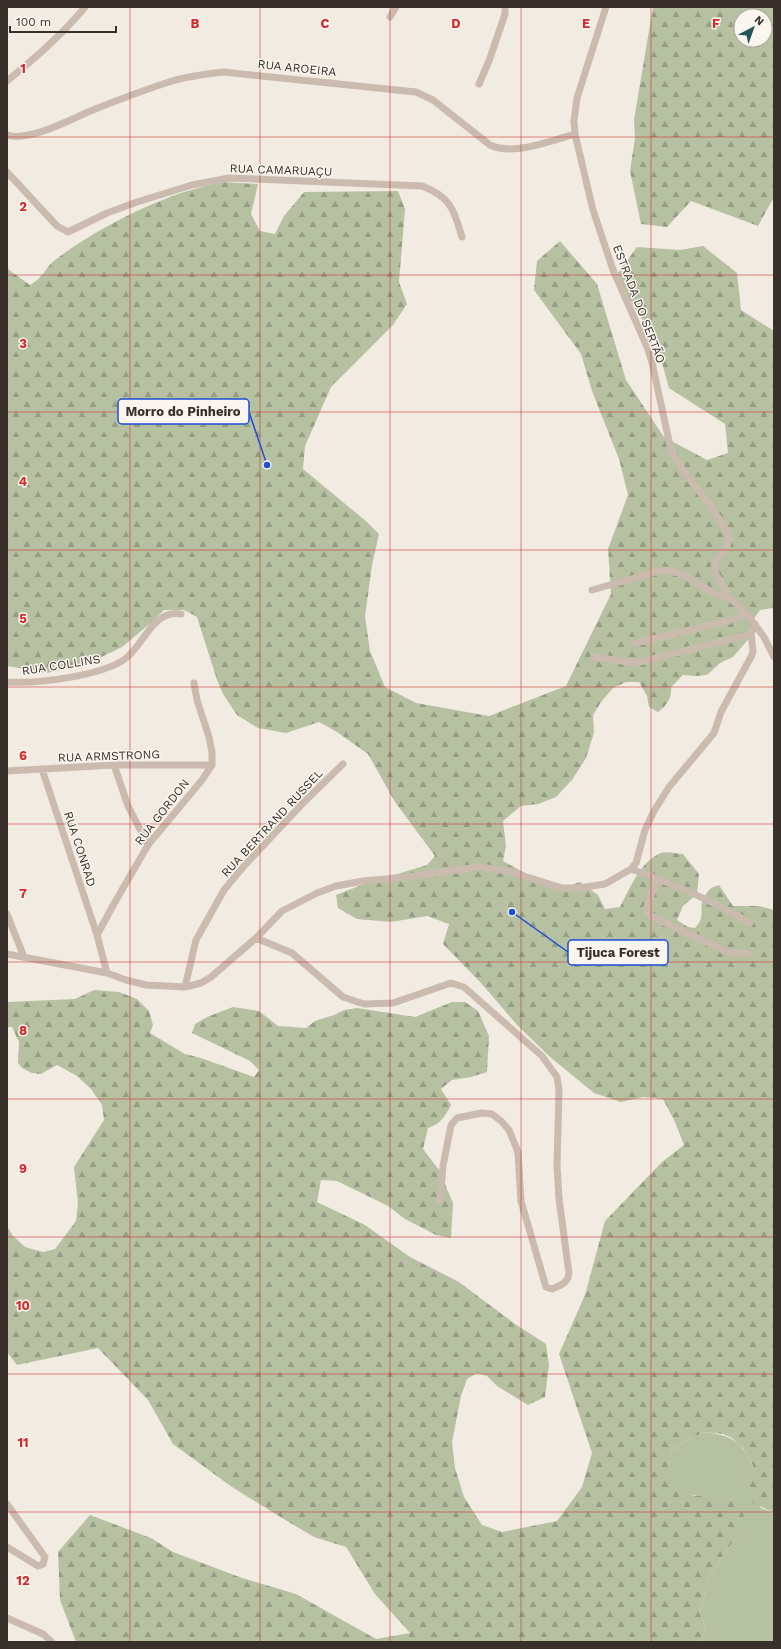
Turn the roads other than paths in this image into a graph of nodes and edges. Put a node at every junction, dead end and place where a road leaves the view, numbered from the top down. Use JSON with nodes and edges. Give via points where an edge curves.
{"nodes":[{"id":1,"x":85,"y":7,"type":"edge"},
{"id":2,"x":396,"y":7,"type":"edge"},
{"id":3,"x":505,"y":7,"type":"edge"},
{"id":4,"x":606,"y":7,"type":"edge"},
{"id":5,"x":390,"y":17,"type":"dead end"},
{"id":6,"x":7,"y":81,"type":"edge"},
{"id":7,"x":479,"y":84,"type":"dead end"},
{"id":8,"x":575,"y":134,"type":"junction"},
{"id":9,"x":7,"y":135,"type":"edge"},
{"id":10,"x":7,"y":172,"type":"edge"},
{"id":11,"x":462,"y":237,"type":"dead end"},
{"id":12,"x":592,"y":590,"type":"dead end"},
{"id":13,"x":730,"y":598,"type":"junction"},
{"id":14,"x":181,"y":614,"type":"dead end"},
{"id":15,"x":747,"y":614,"type":"junction"},
{"id":16,"x":755,"y":624,"type":"junction"},
{"id":17,"x":751,"y":634,"type":"junction"},
{"id":18,"x":636,"y":642,"type":"dead end"},
{"id":19,"x":594,"y":657,"type":"dead end"},
{"id":20,"x":774,"y":657,"type":"edge"},
{"id":21,"x":7,"y":682,"type":"edge"},
{"id":22,"x":194,"y":683,"type":"dead end"},
{"id":23,"x":343,"y":764,"type":"dead end"},
{"id":24,"x":114,"y":765,"type":"junction"},
{"id":25,"x":212,"y":765,"type":"junction"},
{"id":26,"x":42,"y":769,"type":"junction"},
{"id":27,"x":7,"y":771,"type":"edge"},
{"id":28,"x":148,"y":845,"type":"junction"},
{"id":29,"x":631,"y":869,"type":"junction"},
{"id":30,"x":656,"y":878,"type":"junction"},
{"id":31,"x":7,"y":914,"type":"edge"},
{"id":32,"x":750,"y":923,"type":"dead end"},
{"id":33,"x":98,"y":935,"type":"junction"},
{"id":34,"x":256,"y":938,"type":"junction"},
{"id":35,"x":7,"y":954,"type":"edge"},
{"id":36,"x":748,"y":954,"type":"dead end"},
{"id":37,"x":24,"y":957,"type":"junction"},
{"id":38,"x":107,"y":973,"type":"junction"},
{"id":39,"x":185,"y":987,"type":"junction"},
{"id":40,"x":440,"y":1200,"type":"dead end"},
{"id":41,"x":7,"y":1504,"type":"edge"},
{"id":42,"x":7,"y":1547,"type":"edge"},
{"id":43,"x":7,"y":1618,"type":"edge"},
{"id":44,"x":52,"y":1642,"type":"edge"}],
"edges":[{"from":1,"to":6,"type":"street","via":[[48,47]]},
{"from":2,"to":5,"type":"street"},
{"from":3,"to":7,"type":"street"},
{"from":4,"to":8,"type":"street","via":[[577,98]]},
{"from":8,"to":9,"type":"street","name":"RUA AROEIRA","via":[[523,148],[497,148],[433,100],[416,92],[223,72],[200,74],[172,81],[26,136]]},
{"from":8,"to":13,"type":"street","name":"ESTRADA DO SERTÃO","via":[[593,210],[613,270],[648,349],[671,450],[728,533],[727,546],[716,562],[714,571]]},
{"from":10,"to":11,"type":"street","name":"RUA CAMARUAÇU","via":[[57,226],[68,232],[137,202],[192,185],[229,178],[422,186],[434,191],[453,208]]},
{"from":12,"to":13,"type":"street","via":[[670,570],[688,576],[721,597]]},
{"from":13,"to":15,"type":"street","name":"ESTRADA DO SERTÃO"},
{"from":14,"to":21,"type":"street","name":"RUA COLLINS","via":[[165,615],[151,628],[135,650],[111,667],[55,679]]},
{"from":15,"to":16,"type":"street","name":"ESTRADA DO SERTÃO"},
{"from":15,"to":18,"type":"street","via":[[728,621]]},
{"from":16,"to":17,"type":"street"},
{"from":16,"to":20,"type":"street","name":"ESTRADA DO SERTÃO"},
{"from":17,"to":19,"type":"street","via":[[636,663]]},
{"from":17,"to":29,"type":"street","via":[[752,655],[721,712],[714,733],[669,788],[654,811],[645,830],[636,863]]},
{"from":22,"to":25,"type":"street","via":[[209,737]]},
{"from":23,"to":39,"type":"street","name":"RUA BERTRAND RUSSEL","via":[[275,832],[224,890],[196,940]]},
{"from":24,"to":25,"type":"street","name":"RUA ARMSTRONG"},
{"from":24,"to":26,"type":"street","name":"RUA ARMSTRONG"},
{"from":24,"to":28,"type":"street","via":[[128,806]]},
{"from":25,"to":28,"type":"street","name":"RUA GORDON"},
{"from":26,"to":27,"type":"street","name":"RUA ARMSTRONG"},
{"from":26,"to":33,"type":"street","name":"RUA CONRAD"},
{"from":28,"to":33,"type":"street","name":"RUA GORDON"},
{"from":29,"to":30,"type":"street"},
{"from":29,"to":34,"type":"street","via":[[605,884],[579,888],[562,888],[508,871],[478,867],[363,881],[336,886],[291,905]]},
{"from":30,"to":32,"type":"street"},
{"from":30,"to":36,"type":"street","via":[[647,908],[651,916],[728,952]]},
{"from":31,"to":37,"type":"street"},
{"from":33,"to":38,"type":"street"},
{"from":34,"to":39,"type":"street","via":[[211,977],[201,983]]},
{"from":34,"to":40,"type":"street","via":[[292,952],[343,997],[364,1004],[393,1003],[451,983],[464,987],[546,1061],[557,1077],[559,1090],[557,1166],[569,1273],[566,1283],[552,1289],[546,1287],[521,1201],[518,1152],[509,1130],[492,1114],[482,1113],[457,1118],[451,1125]]},
{"from":35,"to":37,"type":"street"},
{"from":37,"to":38,"type":"street"},
{"from":38,"to":39,"type":"street","via":[[146,985]]},
{"from":41,"to":42,"type":"street","via":[[45,1557],[44,1564],[38,1566]]},
{"from":43,"to":44,"type":"street","via":[[42,1634]]}]}
